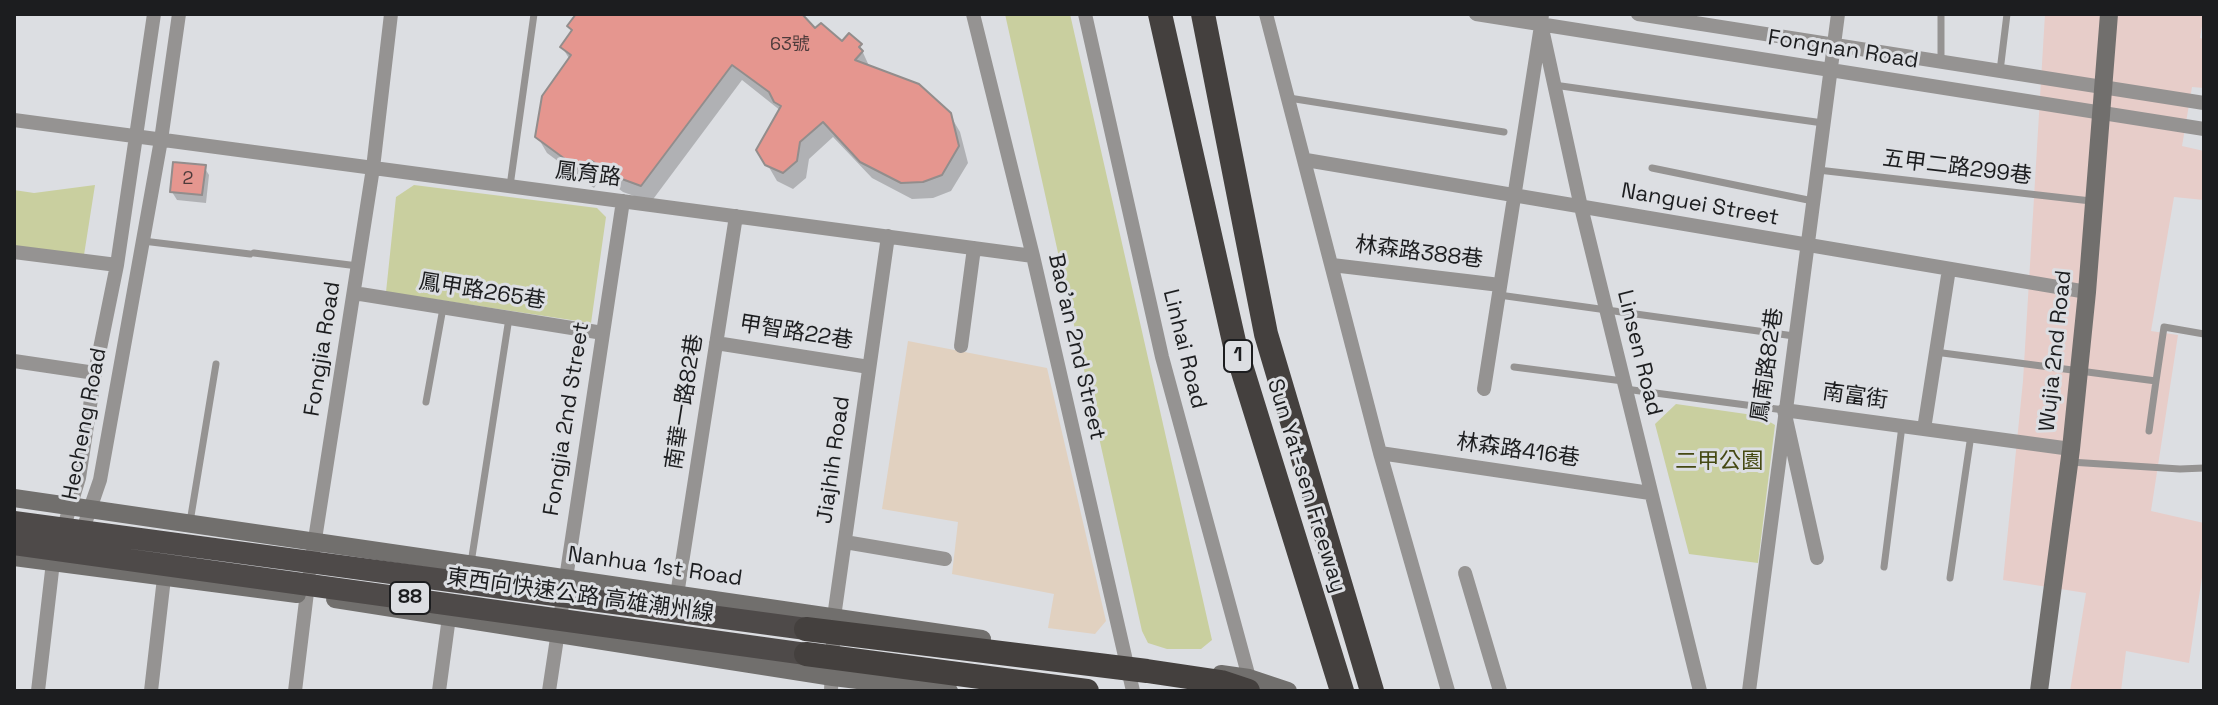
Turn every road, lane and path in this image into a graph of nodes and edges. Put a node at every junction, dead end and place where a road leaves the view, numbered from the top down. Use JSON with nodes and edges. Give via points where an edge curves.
{"nodes":[{"id":1,"x":154,"y":14,"type":"edge"},
{"id":2,"x":179,"y":14,"type":"edge"},
{"id":3,"x":391,"y":14,"type":"edge"},
{"id":4,"x":534,"y":14,"type":"edge"},
{"id":5,"x":973,"y":14,"type":"edge"},
{"id":6,"x":1085,"y":14,"type":"edge"},
{"id":7,"x":1160,"y":14,"type":"edge"},
{"id":8,"x":1203,"y":14,"type":"edge"},
{"id":9,"x":1266,"y":14,"type":"edge"},
{"id":10,"x":1476,"y":14,"type":"edge"},
{"id":11,"x":1638,"y":14,"type":"edge"},
{"id":12,"x":1838,"y":14,"type":"edge"},
{"id":13,"x":1941,"y":14,"type":"edge"},
{"id":14,"x":2007,"y":14,"type":"edge"},
{"id":15,"x":2109,"y":14,"type":"edge"},
{"id":16,"x":1542,"y":19,"type":"edge"},
{"id":17,"x":1833,"y":45,"type":"junction"},
{"id":18,"x":1941,"y":62,"type":"junction"},
{"id":19,"x":1830,"y":70,"type":"junction"},
{"id":20,"x":2000,"y":71,"type":"junction"},
{"id":21,"x":1554,"y":85,"type":"junction"},
{"id":22,"x":2104,"y":88,"type":"junction"},
{"id":23,"x":1289,"y":98,"type":"junction"},
{"id":24,"x":2204,"y":103,"type":"edge"},
{"id":25,"x":2100,"y":113,"type":"junction"},
{"id":26,"x":14,"y":120,"type":"edge"},
{"id":27,"x":1823,"y":123,"type":"junction"},
{"id":28,"x":2204,"y":129,"type":"edge"},
{"id":29,"x":1504,"y":132,"type":"dead end"},
{"id":30,"x":138,"y":136,"type":"junction"},
{"id":31,"x":161,"y":140,"type":"junction"},
{"id":32,"x":1306,"y":160,"type":"junction"},
{"id":33,"x":373,"y":168,"type":"junction"},
{"id":34,"x":1652,"y":168,"type":"dead end"},
{"id":35,"x":1817,"y":170,"type":"junction"},
{"id":36,"x":510,"y":186,"type":"junction"},
{"id":37,"x":1514,"y":195,"type":"junction"},
{"id":38,"x":623,"y":201,"type":"junction"},
{"id":39,"x":1813,"y":201,"type":"junction"},
{"id":40,"x":2094,"y":202,"type":"junction"},
{"id":41,"x":1581,"y":207,"type":"junction"},
{"id":42,"x":736,"y":216,"type":"junction"},
{"id":43,"x":888,"y":236,"type":"junction"},
{"id":44,"x":143,"y":241,"type":"junction"},
{"id":45,"x":1807,"y":245,"type":"junction"},
{"id":46,"x":974,"y":248,"type":"junction"},
{"id":47,"x":14,"y":252,"type":"edge"},
{"id":48,"x":1033,"y":256,"type":"junction"},
{"id":49,"x":117,"y":265,"type":"junction"},
{"id":50,"x":1332,"y":265,"type":"junction"},
{"id":51,"x":358,"y":266,"type":"junction"},
{"id":52,"x":1949,"y":269,"type":"junction"},
{"id":53,"x":1500,"y":290,"type":"junction"},
{"id":54,"x":2087,"y":292,"type":"junction"},
{"id":55,"x":354,"y":293,"type":"junction"},
{"id":56,"x":443,"y":308,"type":"junction"},
{"id":57,"x":1605,"y":309,"type":"junction"},
{"id":58,"x":509,"y":318,"type":"junction"},
{"id":59,"x":603,"y":333,"type":"junction"},
{"id":60,"x":2204,"y":334,"type":"edge"},
{"id":61,"x":1794,"y":336,"type":"junction"},
{"id":62,"x":716,"y":343,"type":"junction"},
{"id":63,"x":961,"y":346,"type":"dead end"},
{"id":64,"x":1935,"y":352,"type":"junction"},
{"id":65,"x":14,"y":361,"type":"edge"},
{"id":66,"x":216,"y":364,"type":"dead end"},
{"id":67,"x":869,"y":367,"type":"junction"},
{"id":68,"x":1514,"y":367,"type":"dead end"},
{"id":69,"x":95,"y":373,"type":"junction"},
{"id":70,"x":2079,"y":373,"type":"junction"},
{"id":71,"x":2156,"y":381,"type":"junction"},
{"id":72,"x":1624,"y":385,"type":"junction"},
{"id":73,"x":1484,"y":389,"type":"dead end"},
{"id":74,"x":426,"y":402,"type":"dead end"},
{"id":75,"x":1784,"y":410,"type":"junction"},
{"id":76,"x":1902,"y":426,"type":"junction"},
{"id":77,"x":1924,"y":429,"type":"junction"},
{"id":78,"x":2149,"y":431,"type":"dead end"},
{"id":79,"x":1971,"y":435,"type":"junction"},
{"id":80,"x":1380,"y":453,"type":"junction"},
{"id":81,"x":2070,"y":455,"type":"junction"},
{"id":82,"x":2204,"y":468,"type":"edge"},
{"id":83,"x":1650,"y":493,"type":"junction"},
{"id":84,"x":14,"y":498,"type":"edge"},
{"id":85,"x":71,"y":505,"type":"junction"},
{"id":86,"x":92,"y":508,"type":"junction"},
{"id":87,"x":14,"y":522,"type":"edge"},
{"id":88,"x":190,"y":522,"type":"junction"},
{"id":89,"x":315,"y":541,"type":"junction"},
{"id":90,"x":845,"y":542,"type":"junction"},
{"id":91,"x":14,"y":544,"type":"edge"},
{"id":92,"x":14,"y":557,"type":"edge"},
{"id":93,"x":1817,"y":558,"type":"dead end"},
{"id":94,"x":945,"y":559,"type":"dead end"},
{"id":95,"x":53,"y":562,"type":"junction"},
{"id":96,"x":471,"y":565,"type":"junction"},
{"id":97,"x":1884,"y":567,"type":"dead end"},
{"id":98,"x":1465,"y":573,"type":"dead end"},
{"id":99,"x":164,"y":578,"type":"junction"},
{"id":100,"x":1950,"y":578,"type":"dead end"},
{"id":101,"x":564,"y":579,"type":"junction"},
{"id":102,"x":306,"y":595,"type":"junction"},
{"id":103,"x":677,"y":595,"type":"junction"},
{"id":104,"x":449,"y":617,"type":"junction"},
{"id":105,"x":834,"y":617,"type":"junction"},
{"id":106,"x":806,"y":629,"type":"joint"},
{"id":107,"x":557,"y":634,"type":"junction"},
{"id":108,"x":806,"y":654,"type":"joint"},
{"id":109,"x":1124,"y":660,"type":"junction"},
{"id":110,"x":832,"y":684,"type":"edge"},
{"id":111,"x":1250,"y":687,"type":"edge"},
{"id":112,"x":38,"y":691,"type":"edge"},
{"id":113,"x":151,"y":691,"type":"edge"},
{"id":114,"x":295,"y":691,"type":"edge"},
{"id":115,"x":439,"y":691,"type":"edge"},
{"id":116,"x":549,"y":691,"type":"edge"},
{"id":117,"x":949,"y":691,"type":"edge"},
{"id":118,"x":1087,"y":691,"type":"edge"},
{"id":119,"x":1133,"y":691,"type":"edge"},
{"id":120,"x":1288,"y":691,"type":"edge"},
{"id":121,"x":1342,"y":691,"type":"edge"},
{"id":122,"x":1372,"y":691,"type":"edge"},
{"id":123,"x":1448,"y":691,"type":"edge"},
{"id":124,"x":1500,"y":691,"type":"edge"},
{"id":125,"x":1700,"y":691,"type":"edge"},
{"id":126,"x":1749,"y":691,"type":"edge"},
{"id":127,"x":2039,"y":691,"type":"edge"}],
"edges":[{"from":1,"to":30,"type":"street","name":"Hecheng Road"},
{"from":2,"to":31,"type":"street","name":"Hecheng Road"},
{"from":3,"to":33,"type":"street","name":"Fongjia Road"},
{"from":4,"to":36,"type":"lane"},
{"from":5,"to":48,"type":"street","name":"Bao'an 2nd Street"},
{"from":6,"to":111,"type":"street","name":"Linhai Road","via":[[1162,357]]},
{"from":7,"to":121,"type":"highway","name":"Sun Yat-sen Freeway","number":"1","via":[[1235,346]]},
{"from":8,"to":122,"type":"highway","name":"Sun Yat-sen Freeway","number":"1","via":[[1266,334]]},
{"from":9,"to":23,"type":"street"},
{"from":10,"to":16,"type":"street","name":"Fongnan Road"},
{"from":11,"to":17,"type":"street","name":"Fongnan Road"},
{"from":12,"to":17,"type":"street","name":"鳳南路82巷"},
{"from":13,"to":18,"type":"lane"},
{"from":14,"to":20,"type":"lane"},
{"from":15,"to":22,"type":"main road","name":"Wujia 2nd Road"},
{"from":16,"to":19,"type":"street","name":"Fongnan Road"},
{"from":16,"to":21,"type":"street","name":"Linsen Road"},
{"from":16,"to":37,"type":"street"},
{"from":17,"to":18,"type":"street","name":"Fongnan Road"},
{"from":17,"to":19,"type":"street","name":"鳳南路82巷"},
{"from":18,"to":20,"type":"street","name":"Fongnan Road"},
{"from":19,"to":25,"type":"street","name":"Fongnan Road"},
{"from":19,"to":27,"type":"street","name":"鳳南路82巷"},
{"from":20,"to":22,"type":"street","name":"Fongnan Road"},
{"from":21,"to":27,"type":"lane"},
{"from":21,"to":41,"type":"street","name":"Linsen Road"},
{"from":22,"to":24,"type":"street","name":"Fongnan Road"},
{"from":22,"to":25,"type":"main road","name":"Wujia 2nd Road"},
{"from":23,"to":29,"type":"lane"},
{"from":23,"to":32,"type":"street"},
{"from":25,"to":28,"type":"street","name":"Fongnan Road"},
{"from":25,"to":40,"type":"main road","name":"Wujia 2nd Road"},
{"from":26,"to":30,"type":"street","name":"鳳育路"},
{"from":27,"to":35,"type":"street","name":"鳳南路82巷"},
{"from":30,"to":31,"type":"street","name":"鳳育路"},
{"from":30,"to":49,"type":"street","name":"Hecheng Road"},
{"from":31,"to":33,"type":"street","name":"鳳育路"},
{"from":31,"to":44,"type":"street","name":"Hecheng Road"},
{"from":32,"to":37,"type":"street","name":"Nanguei Street"},
{"from":32,"to":50,"type":"street"},
{"from":33,"to":36,"type":"street","name":"鳳育路"},
{"from":33,"to":51,"type":"street","name":"Fongjia Road"},
{"from":34,"to":39,"type":"lane"},
{"from":35,"to":39,"type":"street","name":"鳳南路82巷"},
{"from":35,"to":40,"type":"lane","name":"五甲二路299巷"},
{"from":36,"to":38,"type":"street","name":"鳳育路"},
{"from":37,"to":41,"type":"street","name":"Nanguei Street"},
{"from":37,"to":53,"type":"street"},
{"from":38,"to":42,"type":"street","name":"鳳育路"},
{"from":38,"to":59,"type":"street","name":"Fongjia 2nd Street"},
{"from":39,"to":45,"type":"street","name":"鳳南路82巷"},
{"from":40,"to":54,"type":"main road","name":"Wujia 2nd Road"},
{"from":41,"to":45,"type":"street","name":"Nanguei Street"},
{"from":41,"to":57,"type":"street","name":"Linsen Road"},
{"from":42,"to":43,"type":"street","name":"鳳育路"},
{"from":42,"to":62,"type":"street","name":"南華一路82巷"},
{"from":43,"to":46,"type":"street","name":"鳳育路"},
{"from":43,"to":67,"type":"street","name":"Jiajhih Road"},
{"from":44,"to":51,"type":"lane"},
{"from":44,"to":86,"type":"street","name":"Hecheng Road"},
{"from":45,"to":52,"type":"street","name":"Nanguei Street"},
{"from":45,"to":61,"type":"street","name":"鳳南路82巷"},
{"from":46,"to":48,"type":"street","name":"鳳育路"},
{"from":46,"to":63,"type":"street"},
{"from":47,"to":49,"type":"street"},
{"from":48,"to":109,"type":"street","name":"Bao'an 2nd Street"},
{"from":49,"to":69,"type":"street","name":"Hecheng Road"},
{"from":50,"to":53,"type":"street","name":"林森路388巷"},
{"from":50,"to":80,"type":"street"},
{"from":51,"to":55,"type":"street","name":"Fongjia Road"},
{"from":52,"to":54,"type":"street","name":"Nanguei Street"},
{"from":52,"to":64,"type":"street"},
{"from":53,"to":57,"type":"lane","name":"林森路388巷"},
{"from":53,"to":73,"type":"street"},
{"from":54,"to":70,"type":"main road","name":"Wujia 2nd Road"},
{"from":55,"to":56,"type":"street","name":"鳳甲路265巷"},
{"from":55,"to":89,"type":"street","name":"Fongjia Road"},
{"from":56,"to":58,"type":"street","name":"鳳甲路265巷"},
{"from":56,"to":74,"type":"lane"},
{"from":57,"to":61,"type":"lane","name":"林森路388巷"},
{"from":57,"to":72,"type":"street","name":"Linsen Road"},
{"from":58,"to":59,"type":"street","name":"鳳甲路265巷"},
{"from":58,"to":96,"type":"lane"},
{"from":59,"to":101,"type":"street","name":"Fongjia 2nd Street"},
{"from":60,"to":71,"type":"lane","via":[[2164,327]]},
{"from":61,"to":75,"type":"street","name":"鳳南路82巷"},
{"from":62,"to":67,"type":"street","name":"甲智路22巷"},
{"from":62,"to":103,"type":"street","name":"南華一路82巷"},
{"from":64,"to":70,"type":"lane"},
{"from":64,"to":77,"type":"street"},
{"from":65,"to":69,"type":"street"},
{"from":66,"to":88,"type":"lane"},
{"from":67,"to":90,"type":"street","name":"Jiajhih Road"},
{"from":68,"to":72,"type":"lane"},
{"from":69,"to":85,"type":"street","name":"Hecheng Road"},
{"from":70,"to":71,"type":"lane"},
{"from":70,"to":81,"type":"main road","name":"Wujia 2nd Road"},
{"from":71,"to":78,"type":"lane"},
{"from":72,"to":75,"type":"lane"},
{"from":72,"to":83,"type":"street","name":"Linsen Road"},
{"from":75,"to":76,"type":"street","name":"南富街"},
{"from":75,"to":93,"type":"street"},
{"from":75,"to":126,"type":"street","name":"鳳南路82巷"},
{"from":76,"to":77,"type":"street","name":"南富街"},
{"from":76,"to":97,"type":"lane"},
{"from":77,"to":79,"type":"street","name":"南富街"},
{"from":79,"to":81,"type":"street","name":"南富街"},
{"from":79,"to":100,"type":"lane"},
{"from":80,"to":83,"type":"street","name":"林森路416巷"},
{"from":80,"to":123,"type":"street"},
{"from":81,"to":82,"type":"lane"},
{"from":81,"to":127,"type":"main road","name":"Wujia 2nd Road"},
{"from":83,"to":125,"type":"street","name":"Linsen Road"},
{"from":84,"to":85,"type":"main road","name":"Nanhua 1st Road"},
{"from":85,"to":86,"type":"main road","name":"Nanhua 1st Road"},
{"from":85,"to":95,"type":"street","name":"Hecheng Road"},
{"from":86,"to":88,"type":"main road","name":"Nanhua 1st Road"},
{"from":86,"to":95,"type":"street","name":"Hecheng Road","via":[[79,542]]},
{"from":87,"to":106,"type":"highway","name":"東西向快速公路 高雄潮州線","number":"88","bridge":true},
{"from":88,"to":89,"type":"main road","name":"Nanhua 1st Road"},
{"from":89,"to":96,"type":"main road","name":"Nanhua 1st Road"},
{"from":89,"to":102,"type":"street","name":"Fongjia Road"},
{"from":90,"to":94,"type":"street"},
{"from":90,"to":105,"type":"street","name":"Jiajhih Road"},
{"from":91,"to":108,"type":"highway","name":"東西向快速公路 高雄潮州線","number":"88","bridge":true},
{"from":92,"to":95,"type":"main road"},
{"from":95,"to":99,"type":"main road"},
{"from":95,"to":112,"type":"street"},
{"from":96,"to":101,"type":"main road","name":"Nanhua 1st Road"},
{"from":98,"to":124,"type":"street"},
{"from":99,"to":102,"type":"main road"},
{"from":99,"to":113,"type":"street"},
{"from":101,"to":103,"type":"main road","name":"Nanhua 1st Road"},
{"from":101,"to":107,"type":"street","name":"Fongjia 2nd Street"},
{"from":102,"to":104,"type":"main road"},
{"from":102,"to":114,"type":"street","name":"Fongjia Road"},
{"from":103,"to":105,"type":"main road","name":"Nanhua 1st Road"},
{"from":104,"to":107,"type":"main road"},
{"from":104,"to":115,"type":"street"},
{"from":105,"to":109,"type":"main road","name":"Nanhua 1st Road"},
{"from":105,"to":110,"type":"street","name":"Jiajhih Road"},
{"from":106,"to":111,"type":"highway","bridge":true},
{"from":107,"to":110,"type":"main road"},
{"from":107,"to":116,"type":"street","name":"Fongjia 2nd Street"},
{"from":108,"to":118,"type":"highway","bridge":true},
{"from":109,"to":111,"type":"main road","name":"Nanhua 1st Road"},
{"from":109,"to":119,"type":"street","name":"Bao'an 2nd Street"},
{"from":110,"to":117,"type":"main road"},
{"from":111,"to":120,"type":"main road","name":"Nanhua 1st Road"}]}
